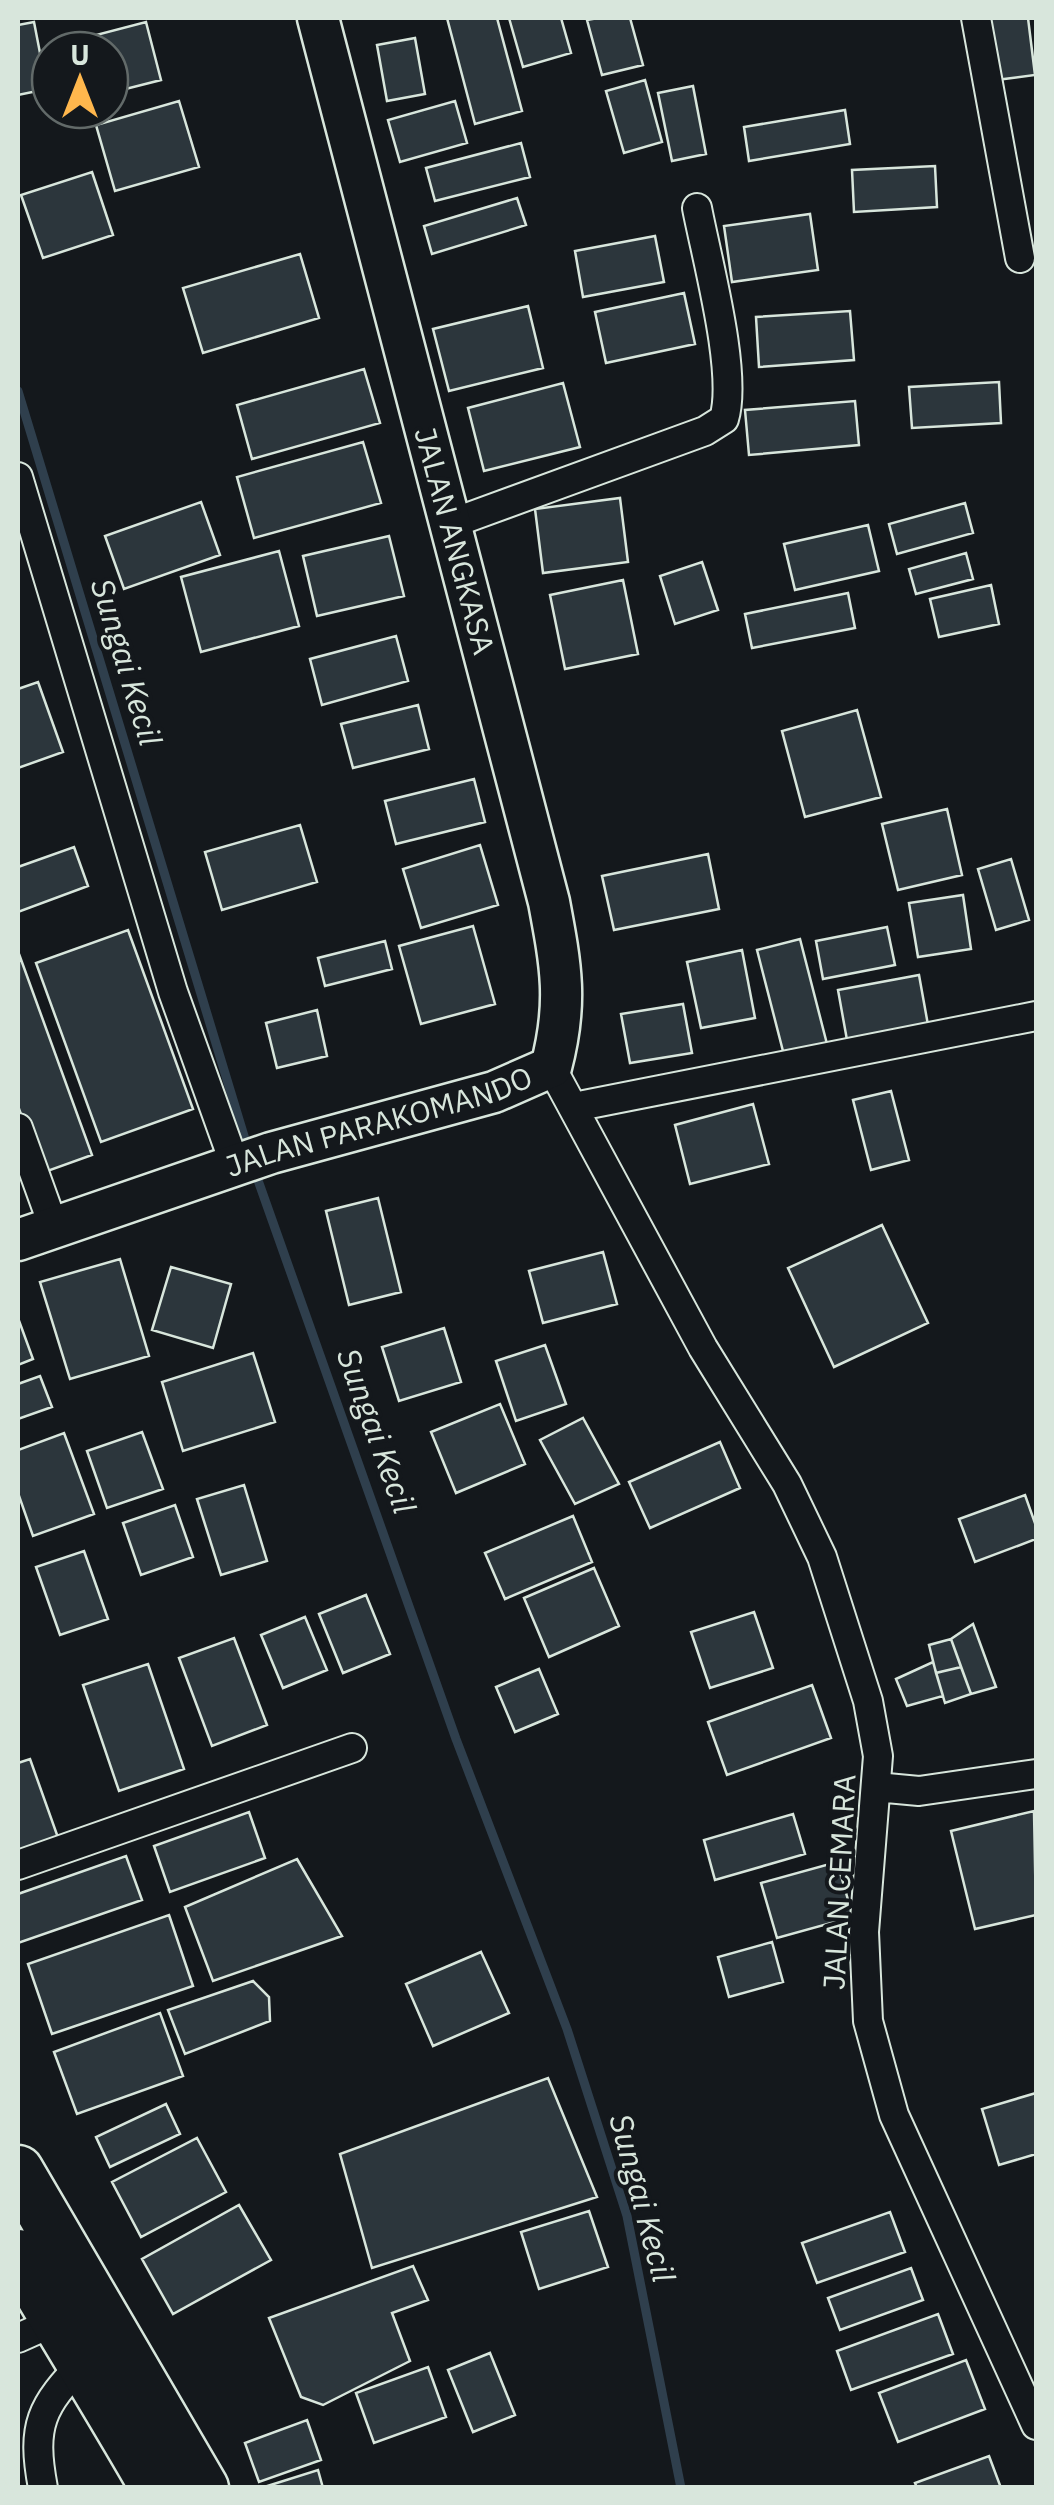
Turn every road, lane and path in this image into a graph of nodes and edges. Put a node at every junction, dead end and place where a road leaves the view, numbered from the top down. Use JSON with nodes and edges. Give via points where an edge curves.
{"nodes":[{"id":1,"x":318,"y":18,"type":"edge"},
{"id":2,"x":976,"y":18,"type":"edge"},
{"id":3,"x":697,"y":208,"type":"dead end"},
{"id":4,"x":1020,"y":258,"type":"dead end"},
{"id":5,"x":18,"y":477,"type":"edge"},
{"id":6,"x":450,"y":524,"type":"junction"},
{"id":7,"x":1036,"y":1016,"type":"edge"},
{"id":8,"x":551,"y":1067,"type":"junction"},
{"id":9,"x":574,"y":1107,"type":"junction"},
{"id":10,"x":18,"y":1128,"type":"edge"},
{"id":11,"x":250,"y":1160,"type":"junction"},
{"id":12,"x":35,"y":1233,"type":"edge"},
{"id":13,"x":702,"y":1348,"type":"joint"},
{"id":14,"x":352,"y":1748,"type":"dead end"},
{"id":15,"x":1036,"y":1774,"type":"edge"},
{"id":16,"x":876,"y":1786,"type":"junction"},
{"id":17,"x":18,"y":1865,"type":"edge"},
{"id":18,"x":18,"y":2170,"type":"edge"},
{"id":19,"x":18,"y":2255,"type":"edge"},
{"id":20,"x":37,"y":2330,"type":"edge"},
{"id":21,"x":84,"y":2362,"type":"junction"},
{"id":22,"x":1028,"y":2382,"type":"edge"},
{"id":23,"x":1036,"y":2425,"type":"edge"},
{"id":24,"x":43,"y":2488,"type":"edge"},
{"id":25,"x":156,"y":2488,"type":"edge"},
{"id":26,"x":204,"y":2488,"type":"edge"}],
"edges":[{"from":1,"to":6,"type":"street","name":"JALAN ANGKASA"},
{"from":2,"to":4,"type":"street"},
{"from":3,"to":6,"type":"street","via":[[727,364],[724,419]]},
{"from":5,"to":11,"type":"street","via":[[173,992]]},
{"from":6,"to":8,"type":"street","name":"JALAN ANGKASA","via":[[557,947],[564,987]]},
{"from":7,"to":9,"type":"street"},
{"from":8,"to":9,"type":"street","name":"JALAN PARAKOMANDO"},
{"from":8,"to":11,"type":"street","name":"JALAN PARAKOMANDO","via":[[494,1092]]},
{"from":9,"to":13,"type":"street","name":"JALAN PARAKOMANDO"},
{"from":10,"to":12,"type":"street"},
{"from":11,"to":12,"type":"street","name":"JALAN PARAKOMANDO"},
{"from":13,"to":16,"type":"street","name":"JALAN CEMARA","via":[[786,1484],[822,1557],[868,1701]]},
{"from":14,"to":17,"type":"street"},
{"from":15,"to":16,"type":"street","via":[[918,1791]]},
{"from":16,"to":22,"type":"street","name":"JALAN CEMARA","via":[[864,1932],[868,2021],[894,2115]]},
{"from":18,"to":26,"type":"highway"},
{"from":19,"to":20,"type":"highway"},
{"from":20,"to":21,"type":"highway"},
{"from":21,"to":24,"type":"street","via":[[51,2396],[43,2418]]},
{"from":21,"to":25,"type":"highway"},
{"from":22,"to":23,"type":"street","name":"JALAN CEMARA"}]}
